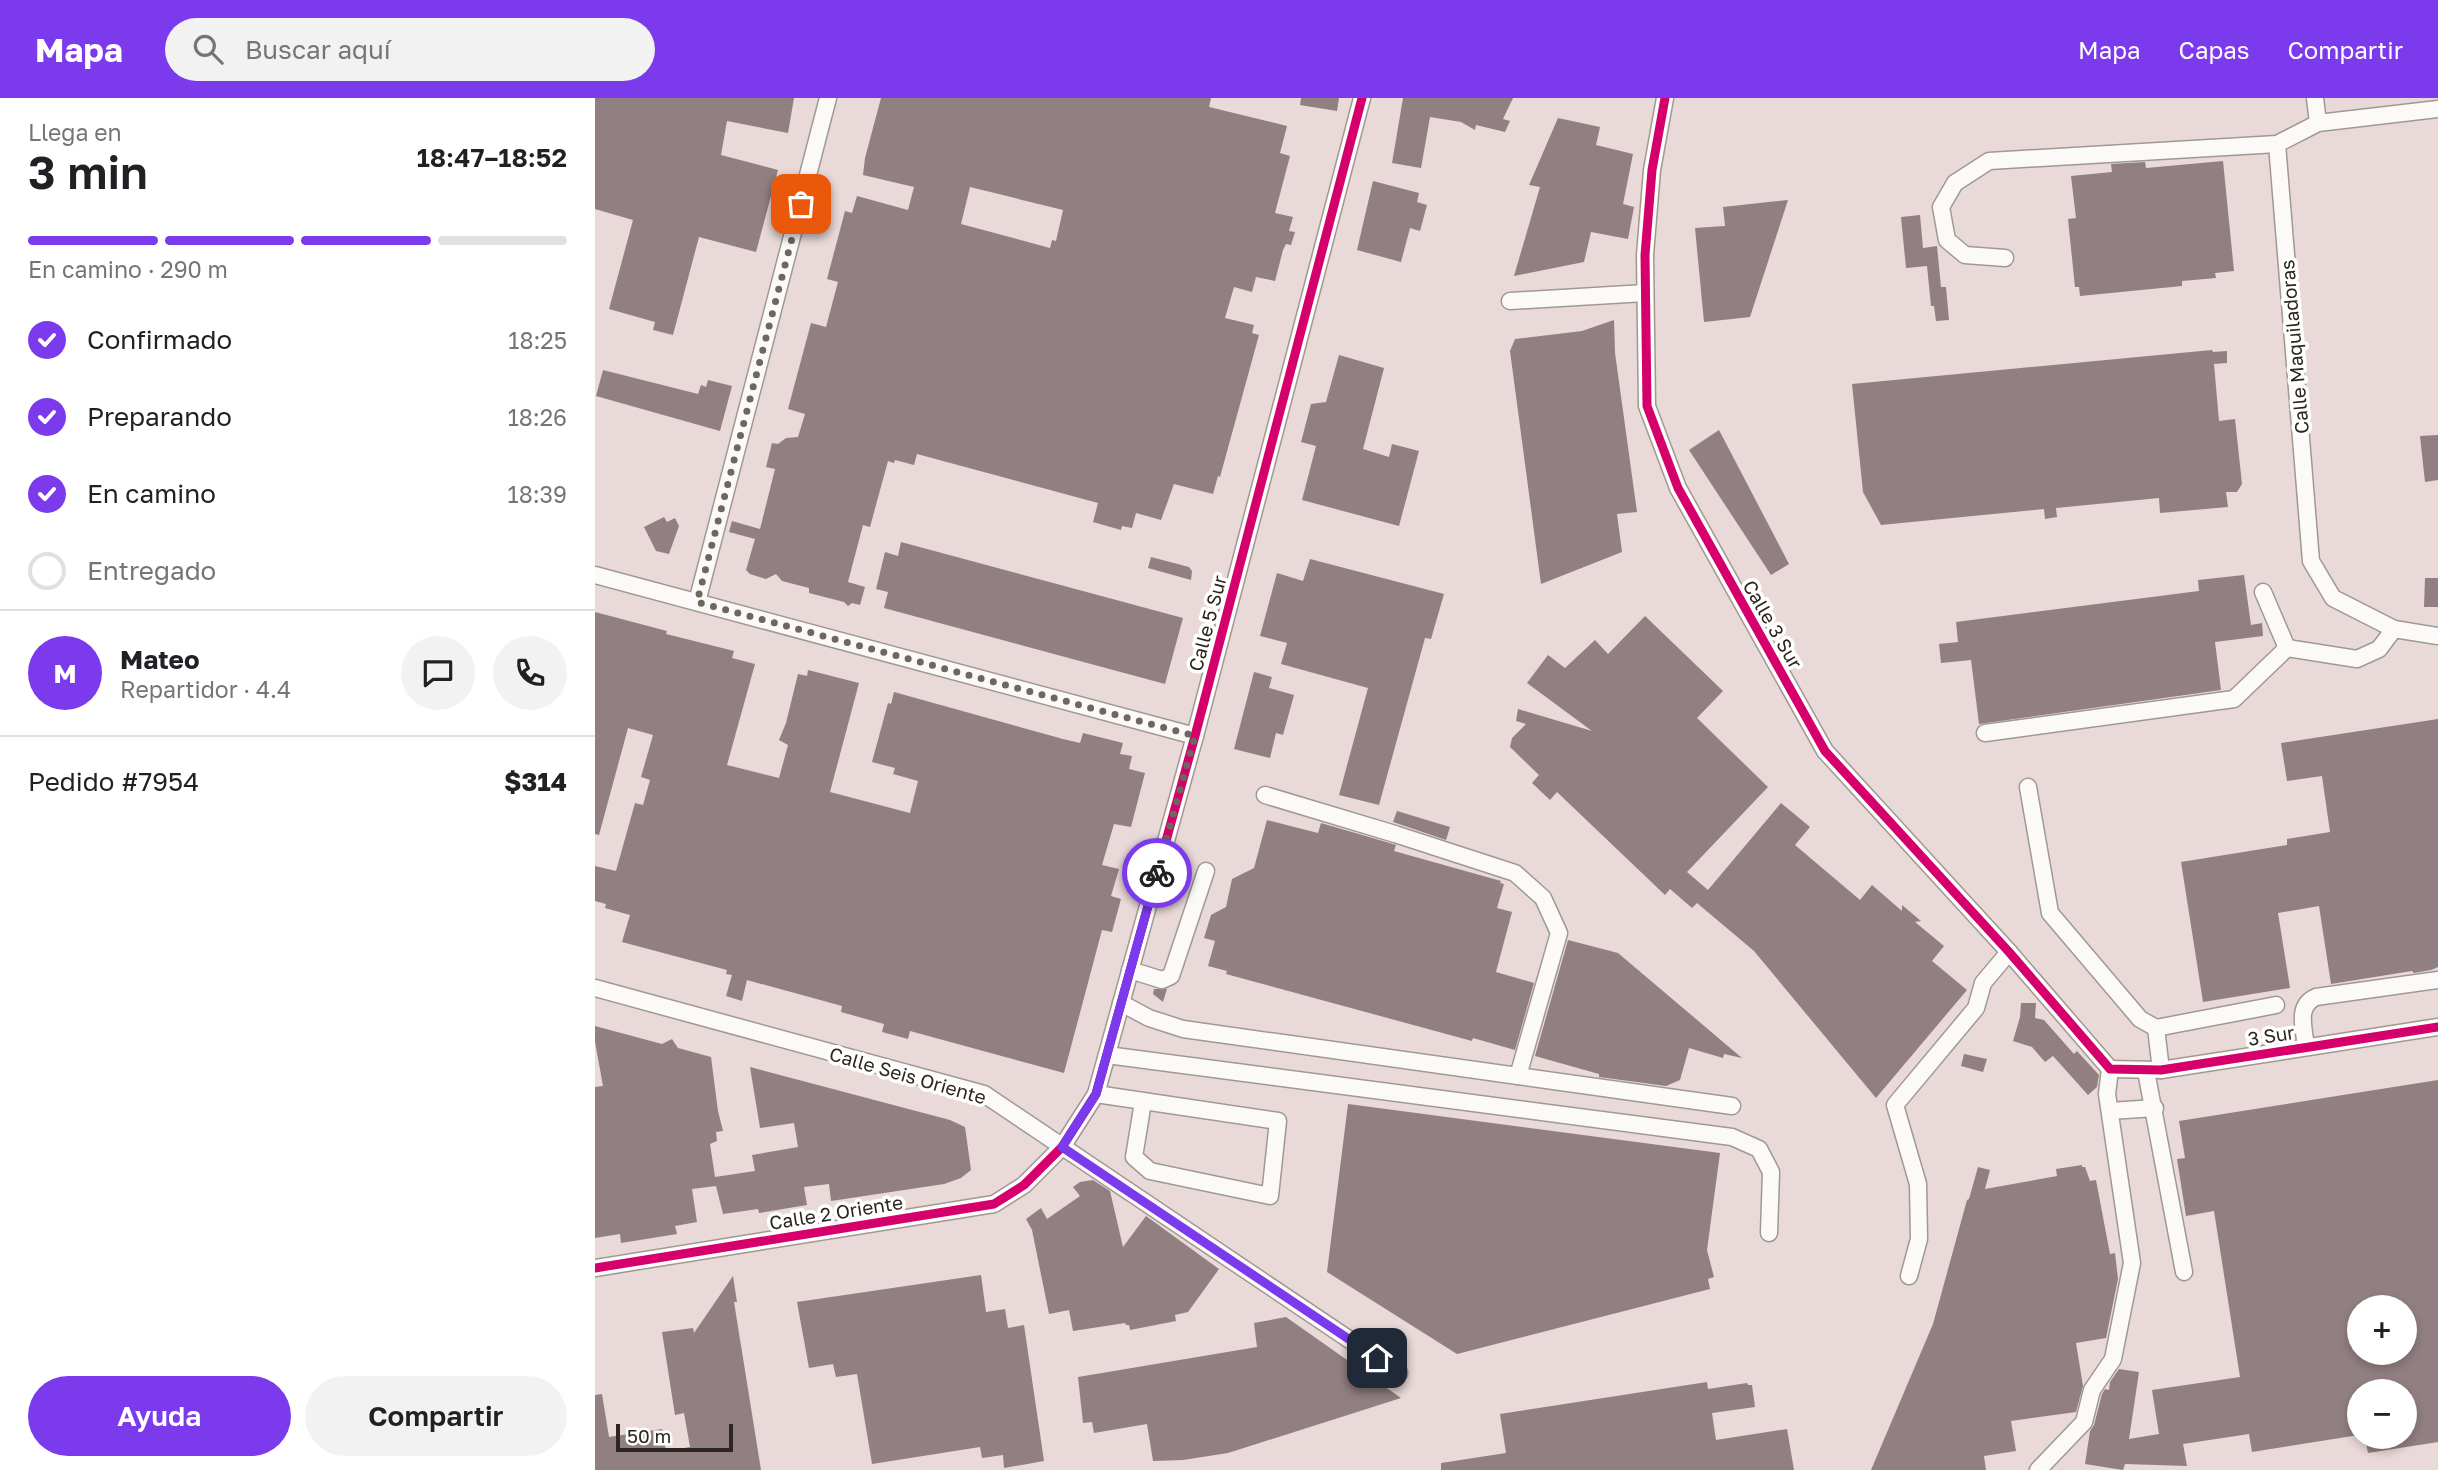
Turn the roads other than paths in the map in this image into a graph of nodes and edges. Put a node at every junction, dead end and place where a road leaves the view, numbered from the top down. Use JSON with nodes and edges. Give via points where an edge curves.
{"nodes":[{"id":1,"x":828,"y":98,"type":"edge"},
{"id":2,"x":1362,"y":98,"type":"edge"},
{"id":3,"x":1665,"y":98,"type":"edge"},
{"id":4,"x":2315,"y":98,"type":"edge"},
{"id":5,"x":2438,"y":109,"type":"edge"},
{"id":6,"x":2319,"y":123,"type":"junction"},
{"id":7,"x":2277,"y":144,"type":"junction"},
{"id":8,"x":2005,"y":258,"type":"dead end"},
{"id":9,"x":1645,"y":293,"type":"junction"},
{"id":10,"x":1510,"y":302,"type":"dead end"},
{"id":11,"x":595,"y":575,"type":"edge"},
{"id":12,"x":2263,"y":592,"type":"dead end"},
{"id":13,"x":697,"y":602,"type":"junction"},
{"id":14,"x":2394,"y":629,"type":"junction"},
{"id":15,"x":2438,"y":636,"type":"edge"},
{"id":16,"x":2287,"y":648,"type":"junction"},
{"id":17,"x":1985,"y":733,"type":"dead end"},
{"id":18,"x":1195,"y":736,"type":"junction"},
{"id":19,"x":2028,"y":787,"type":"dead end"},
{"id":20,"x":1265,"y":795,"type":"dead end"},
{"id":21,"x":1206,"y":871,"type":"dead end"},
{"id":22,"x":2010,"y":952,"type":"junction"},
{"id":23,"x":1130,"y":970,"type":"junction"},
{"id":24,"x":2438,"y":980,"type":"edge"},
{"id":25,"x":595,"y":988,"type":"edge"},
{"id":26,"x":1121,"y":1003,"type":"junction"},
{"id":27,"x":2276,"y":1005,"type":"dead end"},
{"id":28,"x":2438,"y":1027,"type":"edge"},
{"id":29,"x":2156,"y":1028,"type":"junction"},
{"id":30,"x":2306,"y":1047,"type":"junction"},
{"id":31,"x":1107,"y":1055,"type":"junction"},
{"id":32,"x":2110,"y":1069,"type":"junction"},
{"id":33,"x":2154,"y":1071,"type":"junction"},
{"id":34,"x":1518,"y":1076,"type":"junction"},
{"id":35,"x":1096,"y":1094,"type":"junction"},
{"id":36,"x":1143,"y":1101,"type":"junction"},
{"id":37,"x":1732,"y":1106,"type":"dead end"},
{"id":38,"x":2155,"y":1108,"type":"junction"},
{"id":39,"x":2110,"y":1111,"type":"junction"},
{"id":40,"x":1062,"y":1147,"type":"junction"},
{"id":41,"x":1769,"y":1233,"type":"dead end"},
{"id":42,"x":595,"y":1268,"type":"edge"},
{"id":43,"x":2184,"y":1272,"type":"dead end"},
{"id":44,"x":1909,"y":1276,"type":"dead end"},
{"id":45,"x":1399,"y":1373,"type":"dead end"},
{"id":46,"x":2038,"y":1470,"type":"edge"}],
"edges":[{"from":1,"to":13,"type":"street"},
{"from":2,"to":18,"type":"street","name":"Calle 5 Sur"},
{"from":3,"to":9,"type":"street","name":"Calle 3 Sur","via":[[1652,170]]},
{"from":4,"to":6,"type":"street"},
{"from":5,"to":6,"type":"street"},
{"from":6,"to":7,"type":"street"},
{"from":7,"to":8,"type":"street","via":[[1989,161],[1955,183],[1941,207],[1947,240],[1965,255]]},
{"from":7,"to":14,"type":"street","name":"Calle Maquiladoras","via":[[2311,562],[2333,598]]},
{"from":9,"to":10,"type":"street"},
{"from":9,"to":22,"type":"street","name":"Calle 3 Sur","via":[[1647,406],[1678,488],[1742,606],[1825,751]]},
{"from":11,"to":13,"type":"street"},
{"from":12,"to":16,"type":"street"},
{"from":13,"to":18,"type":"street"},
{"from":14,"to":15,"type":"street","name":"Calle Maquiladoras"},
{"from":14,"to":16,"type":"street","via":[[2379,649],[2357,659]]},
{"from":16,"to":17,"type":"street","via":[[2234,699]]},
{"from":18,"to":23,"type":"street","name":"Calle 5 Sur"},
{"from":19,"to":29,"type":"street","via":[[2050,913],[2140,1019]]},
{"from":20,"to":34,"type":"street","via":[[1515,873],[1543,898],[1559,933]]},
{"from":21,"to":23,"type":"street","via":[[1171,976],[1162,980]]},
{"from":22,"to":32,"type":"street","name":"Calle 3 Sur"},
{"from":22,"to":44,"type":"street","via":[[1983,983],[1976,1008],[1895,1105],[1918,1184],[1919,1239]]},
{"from":23,"to":26,"type":"street","name":"Calle 5 Sur"},
{"from":24,"to":30,"type":"street","via":[[2307,1001],[2303,1009]]},
{"from":25,"to":40,"type":"street","name":"Calle Seis Oriente","via":[[984,1094]]},
{"from":26,"to":31,"type":"street","name":"Calle 5 Sur"},
{"from":26,"to":34,"type":"street","via":[[1183,1030]]},
{"from":27,"to":29,"type":"street"},
{"from":28,"to":30,"type":"street","name":"3 Sur"},
{"from":29,"to":33,"type":"street"},
{"from":30,"to":33,"type":"street","name":"3 Sur"},
{"from":31,"to":35,"type":"street","name":"Calle 5 Sur"},
{"from":31,"to":41,"type":"street","via":[[1732,1137],[1759,1149],[1771,1172]]},
{"from":32,"to":33,"type":"street","name":"3 Sur"},
{"from":32,"to":39,"type":"street"},
{"from":33,"to":38,"type":"street"},
{"from":34,"to":37,"type":"street"},
{"from":35,"to":36,"type":"street"},
{"from":35,"to":40,"type":"street","name":"Calle 5 Sur"},
{"from":36,"to":36,"type":"street","via":[[1278,1121],[1270,1196],[1150,1171],[1134,1157]]},
{"from":38,"to":39,"type":"street"},
{"from":38,"to":43,"type":"street"},
{"from":39,"to":46,"type":"street","via":[[2132,1263],[2118,1335],[2113,1359],[2092,1390],[2084,1422]]},
{"from":40,"to":42,"type":"street","name":"Calle 2 Oriente","via":[[1024,1185],[994,1205]]},
{"from":40,"to":45,"type":"street","name":"Calle Seis Oriente"}]}
